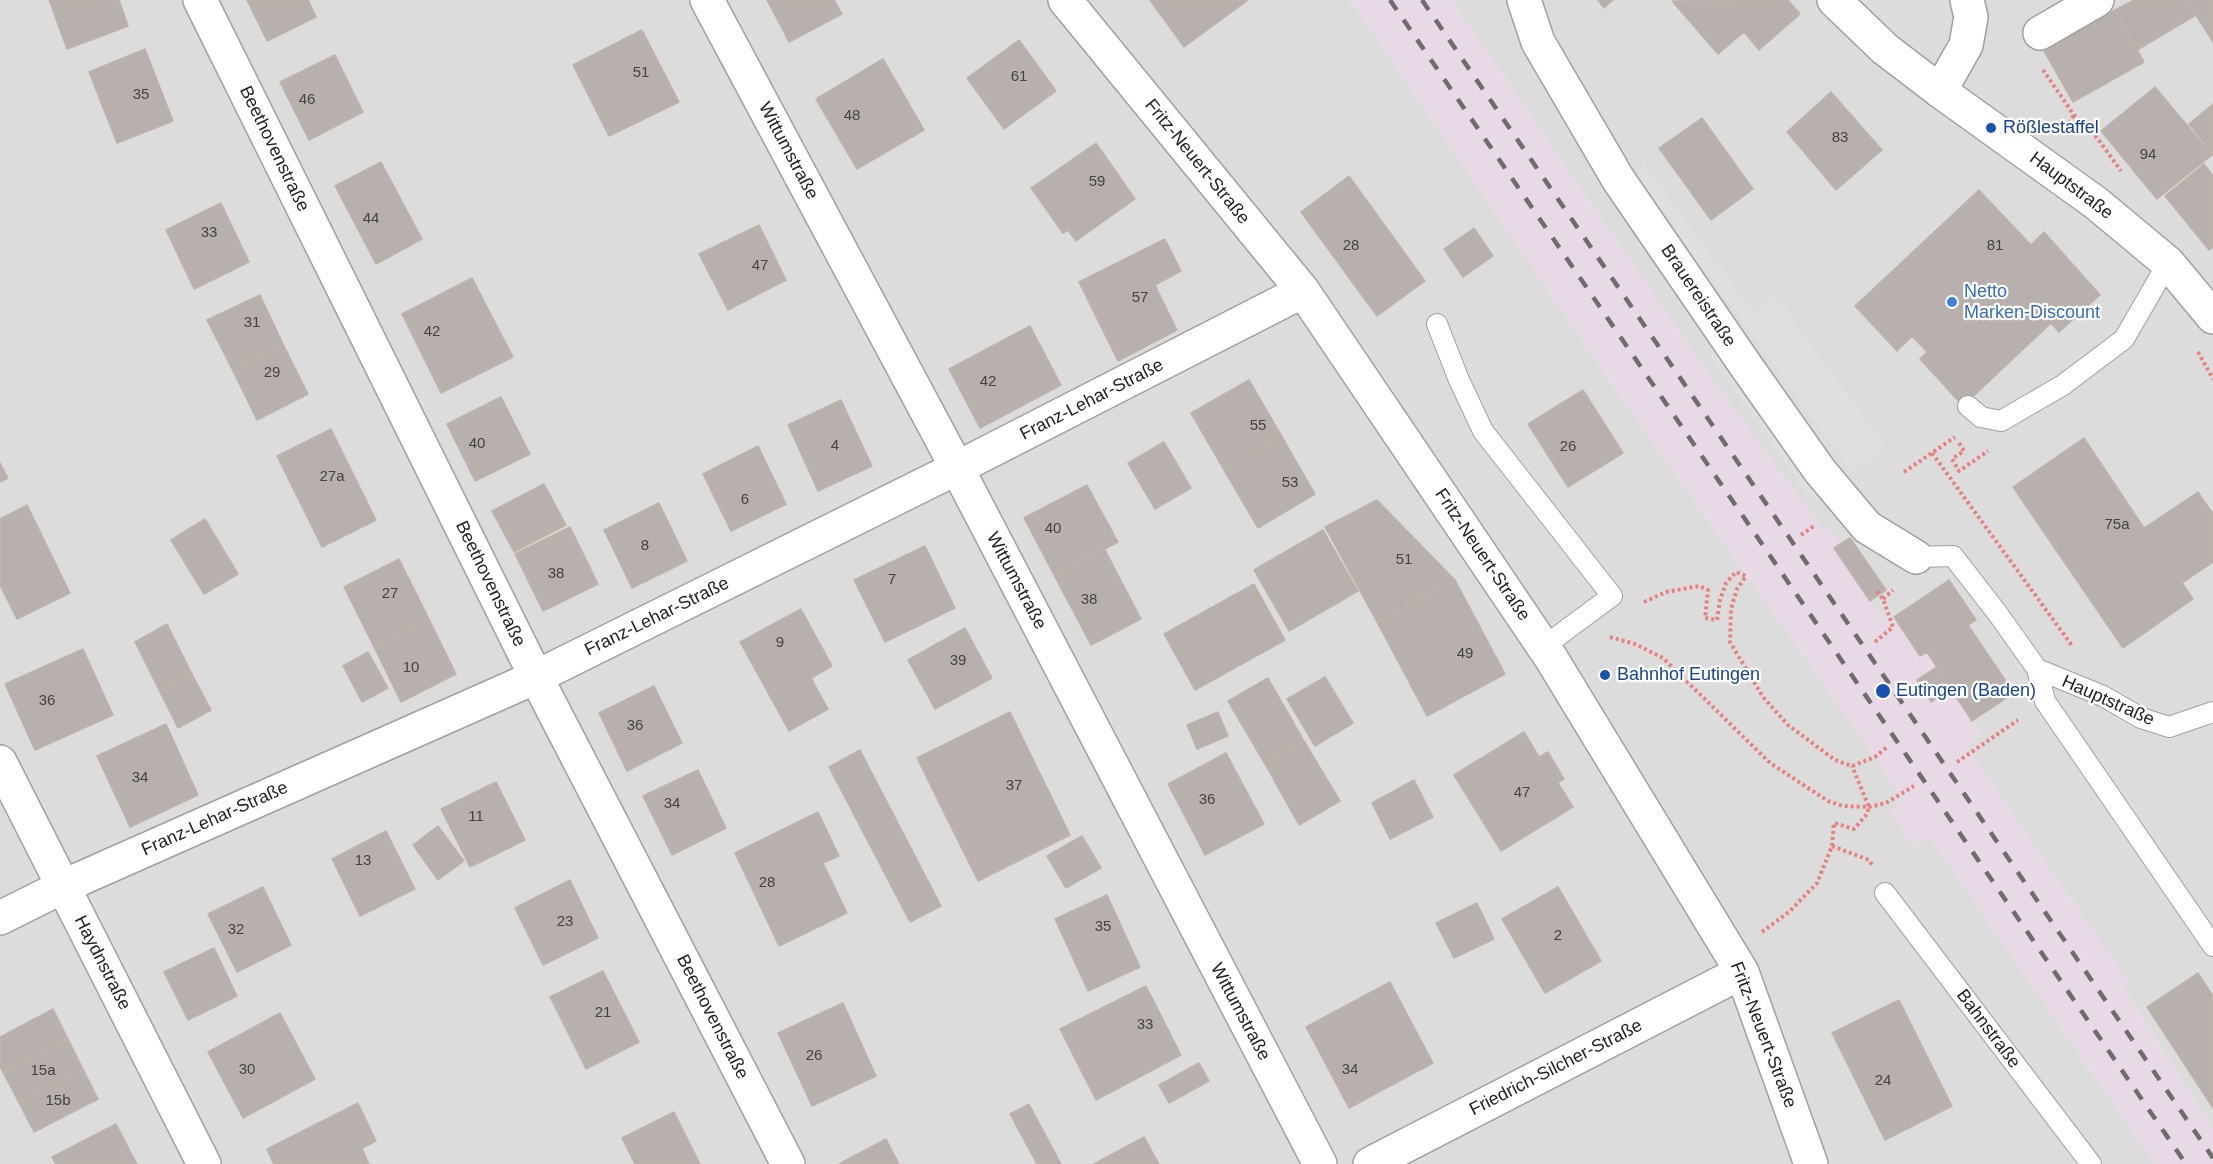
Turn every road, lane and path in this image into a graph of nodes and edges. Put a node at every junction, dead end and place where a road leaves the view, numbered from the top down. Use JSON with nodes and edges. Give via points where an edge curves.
{"nodes":[{"id":1,"x":200,"y":0,"type":"edge"},
{"id":2,"x":707,"y":0,"type":"edge"},
{"id":3,"x":1065,"y":0,"type":"edge"},
{"id":4,"x":1524,"y":0,"type":"edge"},
{"id":5,"x":1834,"y":0,"type":"edge"},
{"id":6,"x":1968,"y":0,"type":"edge"},
{"id":7,"x":2097,"y":0,"type":"edge"},
{"id":8,"x":2038,"y":47,"type":"joint"},
{"id":9,"x":1940,"y":91,"type":"junction"},
{"id":10,"x":2074,"y":115,"type":"dead end"},
{"id":11,"x":2168,"y":263,"type":"junction"},
{"id":12,"x":1303,"y":291,"type":"junction"},
{"id":13,"x":2213,"y":317,"type":"edge"},
{"id":14,"x":1437,"y":324,"type":"dead end"},
{"id":15,"x":1968,"y":406,"type":"dead end"},
{"id":16,"x":1955,"y":437,"type":"dead end"},
{"id":17,"x":1964,"y":451,"type":"dead end"},
{"id":18,"x":1932,"y":453,"type":"junction"},
{"id":19,"x":1968,"y":465,"type":"dead end"},
{"id":20,"x":957,"y":468,"type":"junction"},
{"id":21,"x":1904,"y":472,"type":"dead end"},
{"id":22,"x":1819,"y":523,"type":"dead end"},
{"id":23,"x":1801,"y":535,"type":"dead end"},
{"id":24,"x":1916,"y":557,"type":"joint"},
{"id":25,"x":1876,"y":590,"type":"dead end"},
{"id":26,"x":1666,"y":592,"type":"dead end"},
{"id":27,"x":1602,"y":635,"type":"dead end"},
{"id":28,"x":1875,"y":642,"type":"dead end"},
{"id":29,"x":1543,"y":647,"type":"junction"},
{"id":30,"x":2037,"y":669,"type":"junction"},
{"id":31,"x":536,"y":677,"type":"junction"},
{"id":32,"x":2103,"y":696,"type":"junction"},
{"id":33,"x":2045,"y":701,"type":"junction"},
{"id":34,"x":2213,"y":712,"type":"edge"},
{"id":35,"x":1887,"y":747,"type":"dead end"},
{"id":36,"x":0,"y":762,"type":"edge"},
{"id":37,"x":1957,"y":762,"type":"dead end"},
{"id":38,"x":1852,"y":766,"type":"junction"},
{"id":39,"x":1914,"y":786,"type":"dead end"},
{"id":40,"x":1869,"y":807,"type":"junction"},
{"id":41,"x":1833,"y":846,"type":"junction"},
{"id":42,"x":64,"y":886,"type":"junction"},
{"id":43,"x":1885,"y":893,"type":"joint"},
{"id":44,"x":0,"y":918,"type":"edge"},
{"id":45,"x":2213,"y":946,"type":"edge"},
{"id":46,"x":1736,"y":960,"type":"junction"},
{"id":47,"x":204,"y":1164,"type":"edge"},
{"id":48,"x":788,"y":1164,"type":"edge"},
{"id":49,"x":1320,"y":1164,"type":"edge"},
{"id":50,"x":1370,"y":1164,"type":"edge"},
{"id":51,"x":1811,"y":1164,"type":"edge"},
{"id":52,"x":2091,"y":1164,"type":"edge"}],
"edges":[{"from":1,"to":31,"type":"street","name":"Beethovenstraße"},
{"from":2,"to":20,"type":"street","name":"Wittumstraße"},
{"from":3,"to":12,"type":"street","name":"Fritz-Neuert-Straße"},
{"from":4,"to":24,"type":"street","name":"Brauereistraße","via":[[1538,42],[1618,180],[1746,366],[1820,471],[1867,528]]},
{"from":5,"to":9,"type":"street","name":"Hauptstraße","via":[[1885,49]]},
{"from":6,"to":9,"type":"street","via":[[1971,17],[1966,45]]},
{"from":7,"to":8,"type":"street"},
{"from":8,"to":10,"type":"path"},
{"from":9,"to":11,"type":"street","name":"Hauptstraße","via":[[2096,203]]},
{"from":11,"to":13,"type":"street","name":"Hauptstraße"},
{"from":11,"to":15,"type":"lane","via":[[2124,339],[2063,385],[2001,421],[1981,417]]},
{"from":12,"to":20,"type":"street","name":"Franz-Lehar-Straße"},
{"from":12,"to":29,"type":"street","name":"Fritz-Neuert-Straße"},
{"from":14,"to":29,"type":"lane","via":[[1484,430],[1612,596]]},
{"from":16,"to":18,"type":"path"},
{"from":17,"to":19,"type":"path","via":[[1952,459],[1959,471]]},
{"from":18,"to":21,"type":"path"},
{"from":18,"to":32,"type":"path","via":[[2092,674]]},
{"from":20,"to":31,"type":"street","name":"Franz-Lehar-Straße"},
{"from":20,"to":49,"type":"street","name":"Wittumstraße"},
{"from":22,"to":23,"type":"path"},
{"from":24,"to":30,"type":"lane","via":[[1953,556]]},
{"from":25,"to":28,"type":"path","via":[[1893,627]]},
{"from":26,"to":38,"type":"path","via":[[1699,586],[1708,590],[1705,618],[1717,620],[1726,583],[1736,572],[1746,576],[1731,609],[1730,642],[1741,664],[1788,725],[1819,751]]},
{"from":27,"to":40,"type":"path","via":[[1635,644],[1664,658],[1770,763],[1805,788],[1843,806]]},
{"from":29,"to":46,"type":"street","name":"Fritz-Neuert-Straße"},
{"from":30,"to":32,"type":"lane","name":"Hauptstraße"},
{"from":30,"to":33,"type":"lane"},
{"from":31,"to":42,"type":"street","name":"Franz-Lehar-Straße"},
{"from":31,"to":48,"type":"street","name":"Beethovenstraße"},
{"from":32,"to":34,"type":"lane","name":"Hauptstraße","via":[[2141,718],[2169,727]]},
{"from":33,"to":37,"type":"path"},
{"from":33,"to":45,"type":"lane"},
{"from":35,"to":38,"type":"path"},
{"from":36,"to":42,"type":"street","name":"Haydnstraße"},
{"from":38,"to":40,"type":"path"},
{"from":39,"to":40,"type":"path","via":[[1886,803]]},
{"from":40,"to":41,"type":"path","via":[[1854,829],[1834,823]]},
{"from":41,"to":43,"type":"path","via":[[1869,860]]},
{"from":41,"to":46,"type":"path","via":[[1817,883]]},
{"from":42,"to":44,"type":"street","name":"Franz-Lehar-Straße"},
{"from":42,"to":47,"type":"street","name":"Haydnstraße"},
{"from":43,"to":52,"type":"lane","name":"Bahnstraße"},
{"from":46,"to":50,"type":"street","name":"Friedrich-Silcher-Straße"},
{"from":46,"to":51,"type":"street","name":"Fritz-Neuert-Straße"}]}
